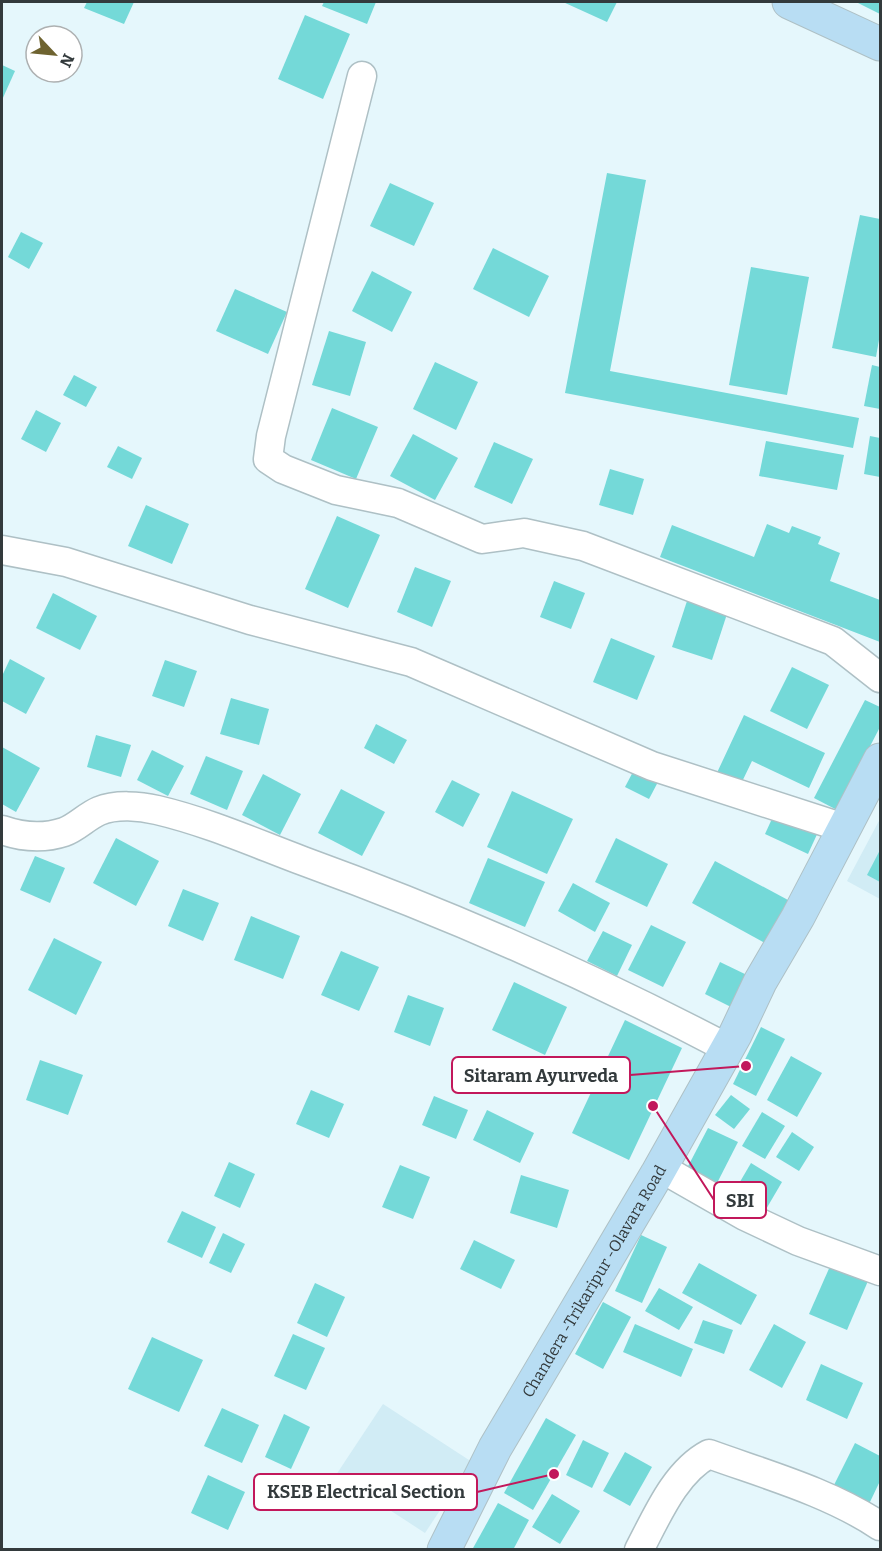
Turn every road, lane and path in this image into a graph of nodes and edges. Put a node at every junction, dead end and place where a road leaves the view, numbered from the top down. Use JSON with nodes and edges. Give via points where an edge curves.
{"nodes":[{"id":1,"x":789,"y":2,"type":"edge"},
{"id":2,"x":880,"y":44,"type":"edge"},
{"id":3,"x":362,"y":76,"type":"dead end"},
{"id":4,"x":2,"y":550,"type":"edge"},
{"id":5,"x":880,"y":678,"type":"edge"},
{"id":6,"x":880,"y":760,"type":"edge"},
{"id":7,"x":844,"y":828,"type":"junction"},
{"id":8,"x":2,"y":830,"type":"edge"},
{"id":9,"x":727,"y":1048,"type":"junction"},
{"id":10,"x":660,"y":1168,"type":"junction"},
{"id":11,"x":880,"y":1271,"type":"edge"},
{"id":12,"x":880,"y":1526,"type":"edge"},
{"id":13,"x":444,"y":1550,"type":"edge"},
{"id":14,"x":639,"y":1550,"type":"edge"}],
"edges":[{"from":1,"to":2,"type":"main road"},
{"from":3,"to":5,"type":"street","via":[[268,459],[336,490],[398,503],[482,539],[524,533],[594,550],[833,641]]},
{"from":4,"to":7,"type":"street","via":[[66,562],[250,620],[411,662],[652,766]]},
{"from":6,"to":7,"type":"main road","name":"Chandera -Trikaripur -Olavara Road"},
{"from":7,"to":9,"type":"main road","name":"Chandera -Trikaripur -Olavara Road"},
{"from":8,"to":9,"type":"street","via":[[25,837],[64,832],[100,811],[129,807],[155,809],[204,823],[502,939],[630,997]]},
{"from":9,"to":10,"type":"main road","name":"Chandera -Trikaripur -Olavara Road"},
{"from":10,"to":11,"type":"street","via":[[798,1241]]},
{"from":10,"to":13,"type":"main road","name":"Chandera -Trikaripur -Olavara Road","via":[[495,1448]]},
{"from":12,"to":14,"type":"street","via":[[769,1473],[709,1454],[693,1462],[683,1474]]}]}
